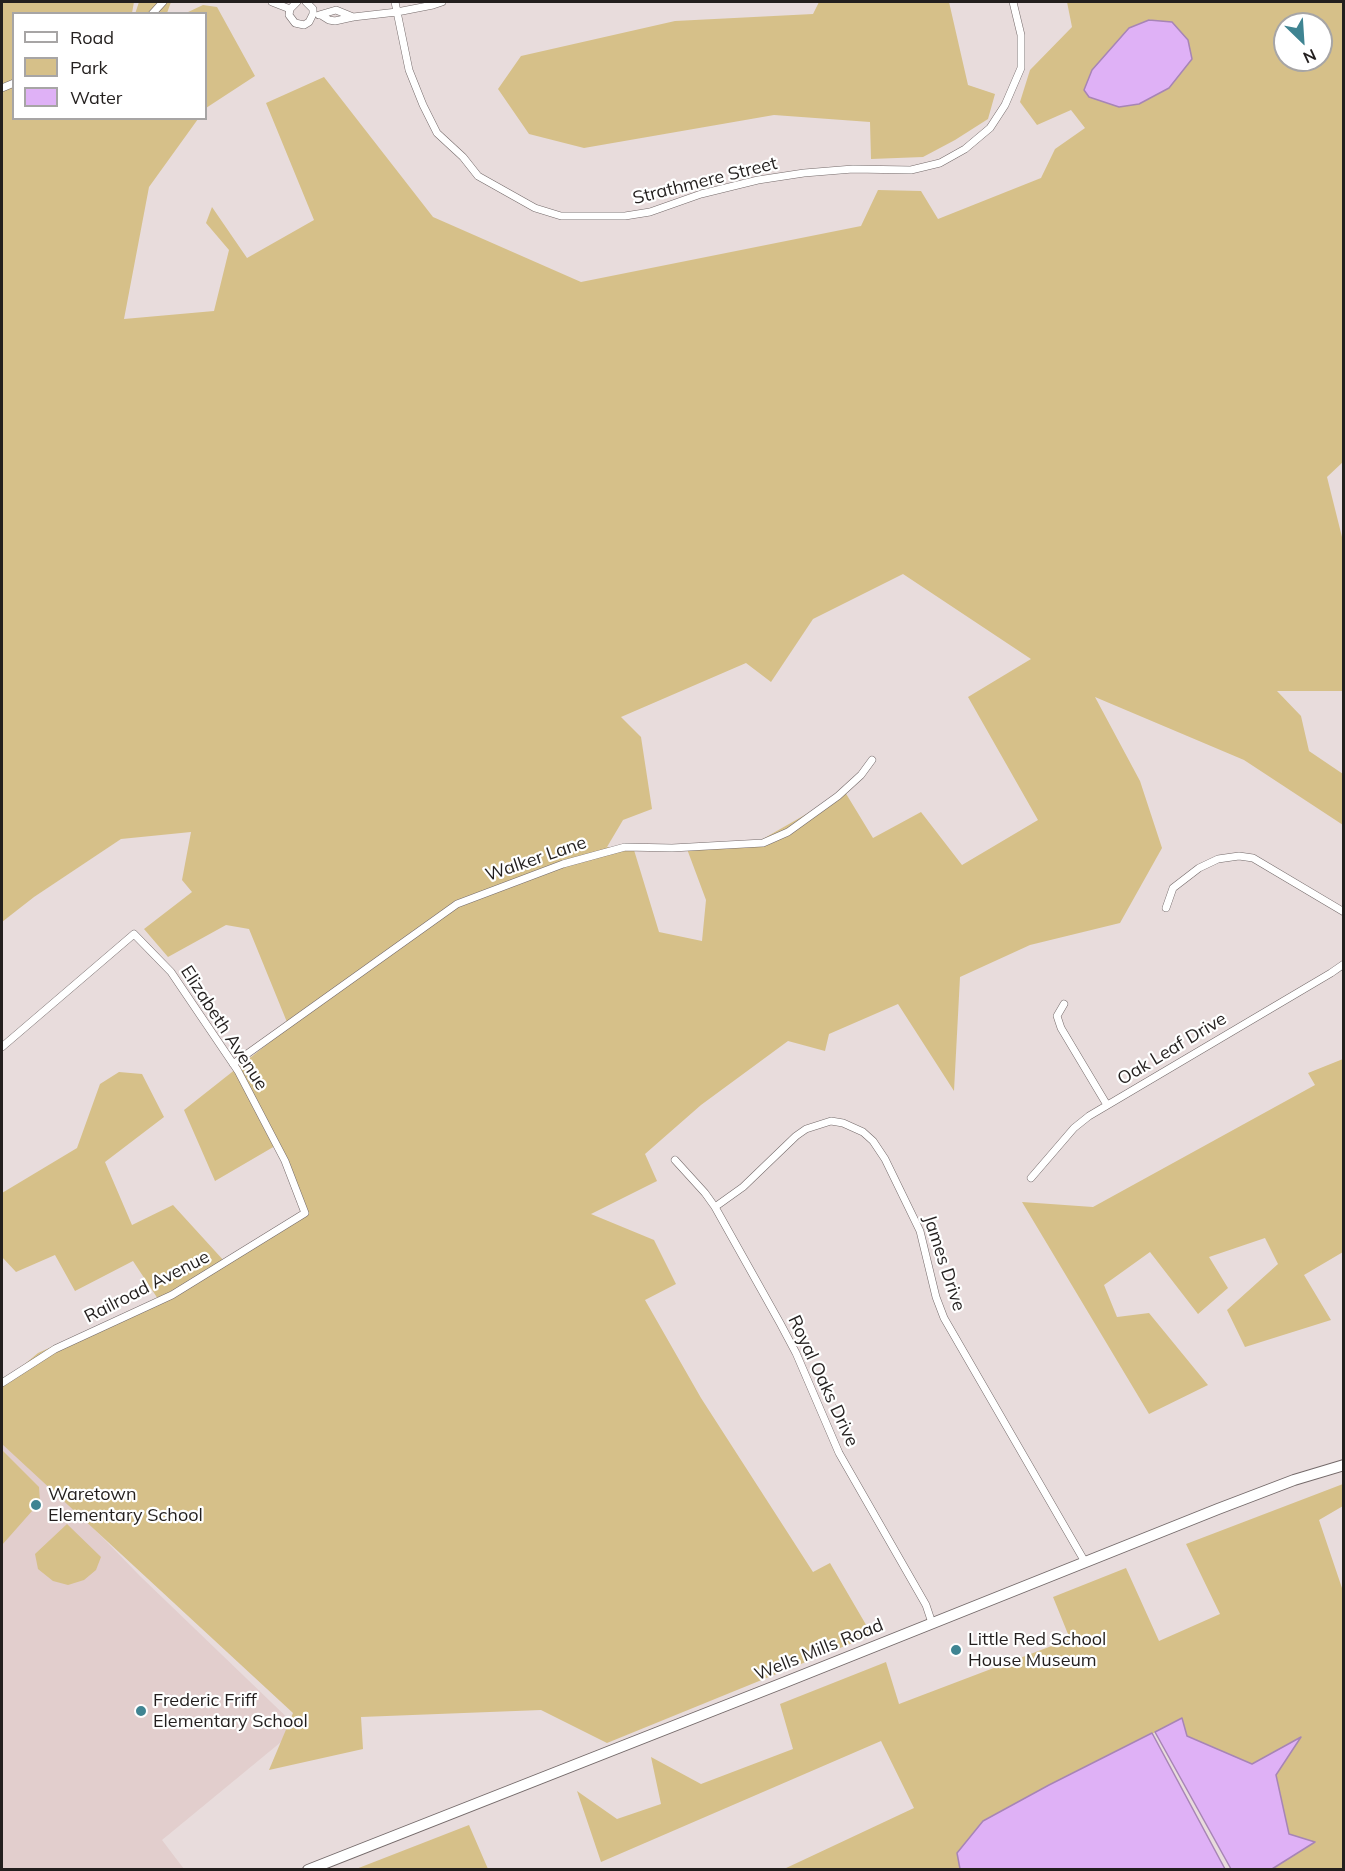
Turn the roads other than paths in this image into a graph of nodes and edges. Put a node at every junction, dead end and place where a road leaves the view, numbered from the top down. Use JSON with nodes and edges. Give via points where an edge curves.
{"nodes":[{"id":1,"x":272,"y":2,"type":"edge"},
{"id":2,"x":297,"y":2,"type":"edge"},
{"id":3,"x":306,"y":2,"type":"edge"},
{"id":4,"x":395,"y":2,"type":"edge"},
{"id":5,"x":442,"y":2,"type":"edge"},
{"id":6,"x":1013,"y":2,"type":"edge"},
{"id":7,"x":290,"y":9,"type":"junction"},
{"id":8,"x":397,"y":12,"type":"junction"},
{"id":9,"x":317,"y":15,"type":"junction"},
{"id":10,"x":872,"y":760,"type":"dead end"},
{"id":11,"x":1166,"y":908,"type":"dead end"},
{"id":12,"x":1344,"y":912,"type":"edge"},
{"id":13,"x":1344,"y":964,"type":"edge"},
{"id":14,"x":1064,"y":1004,"type":"dead end"},
{"id":15,"x":2,"y":1047,"type":"edge"},
{"id":16,"x":233,"y":1064,"type":"junction"},
{"id":17,"x":1107,"y":1105,"type":"junction"},
{"id":18,"x":675,"y":1160,"type":"dead end"},
{"id":19,"x":1031,"y":1178,"type":"dead end"},
{"id":20,"x":715,"y":1207,"type":"junction"},
{"id":21,"x":305,"y":1213,"type":"joint"},
{"id":22,"x":2,"y":1383,"type":"edge"},
{"id":23,"x":1344,"y":1465,"type":"edge"},
{"id":24,"x":1084,"y":1562,"type":"junction"},
{"id":25,"x":932,"y":1623,"type":"junction"},
{"id":26,"x":308,"y":1869,"type":"edge"}],
"edges":[{"from":1,"to":7,"type":"street"},
{"from":2,"to":7,"type":"street"},
{"from":3,"to":9,"type":"street"},
{"from":4,"to":8,"type":"street","name":"Strathmere Street"},
{"from":5,"to":8,"type":"street"},
{"from":6,"to":8,"type":"street","name":"Strathmere Street","via":[[1021,35],[1021,68],[1005,105],[990,128],[940,163],[911,170],[853,169],[758,180],[625,216],[561,216],[535,208],[478,176],[437,133],[423,105],[409,70]]},
{"from":7,"to":9,"type":"street","via":[[291,20],[298,25]]},
{"from":8,"to":9,"type":"street","via":[[335,21]]},
{"from":10,"to":16,"type":"street","name":"Walker Lane","via":[[838,796],[788,832],[763,843],[625,847],[543,871],[457,904]]},
{"from":11,"to":12,"type":"street","via":[[1173,888],[1199,868],[1218,859],[1239,856],[1253,858]]},
{"from":13,"to":17,"type":"street","name":"Oak Leaf Drive"},
{"from":14,"to":17,"type":"street","via":[[1057,1016],[1061,1028]]},
{"from":15,"to":16,"type":"street","name":"Elizabeth Avenue","via":[[134,934],[171,972]]},
{"from":16,"to":21,"type":"street","name":"Elizabeth Avenue","via":[[285,1161]]},
{"from":17,"to":19,"type":"street","name":"Oak Leaf Drive","via":[[1074,1128]]},
{"from":18,"to":20,"type":"street","name":"Royal Oaks Drive"},
{"from":20,"to":24,"type":"street","name":"James Drive","via":[[743,1187],[806,1128],[843,1122],[873,1141],[920,1231],[944,1318]]},
{"from":20,"to":25,"type":"street","name":"Royal Oaks Drive","via":[[796,1353],[839,1454]]},
{"from":21,"to":22,"type":"street","name":"Railroad Avenue","via":[[172,1295],[55,1349]]},
{"from":23,"to":24,"type":"main road","name":"Wells Mills Road","via":[[1288,1482]]},
{"from":24,"to":25,"type":"main road","name":"Wells Mills Road"},
{"from":25,"to":26,"type":"main road","name":"Wells Mills Road"}]}
